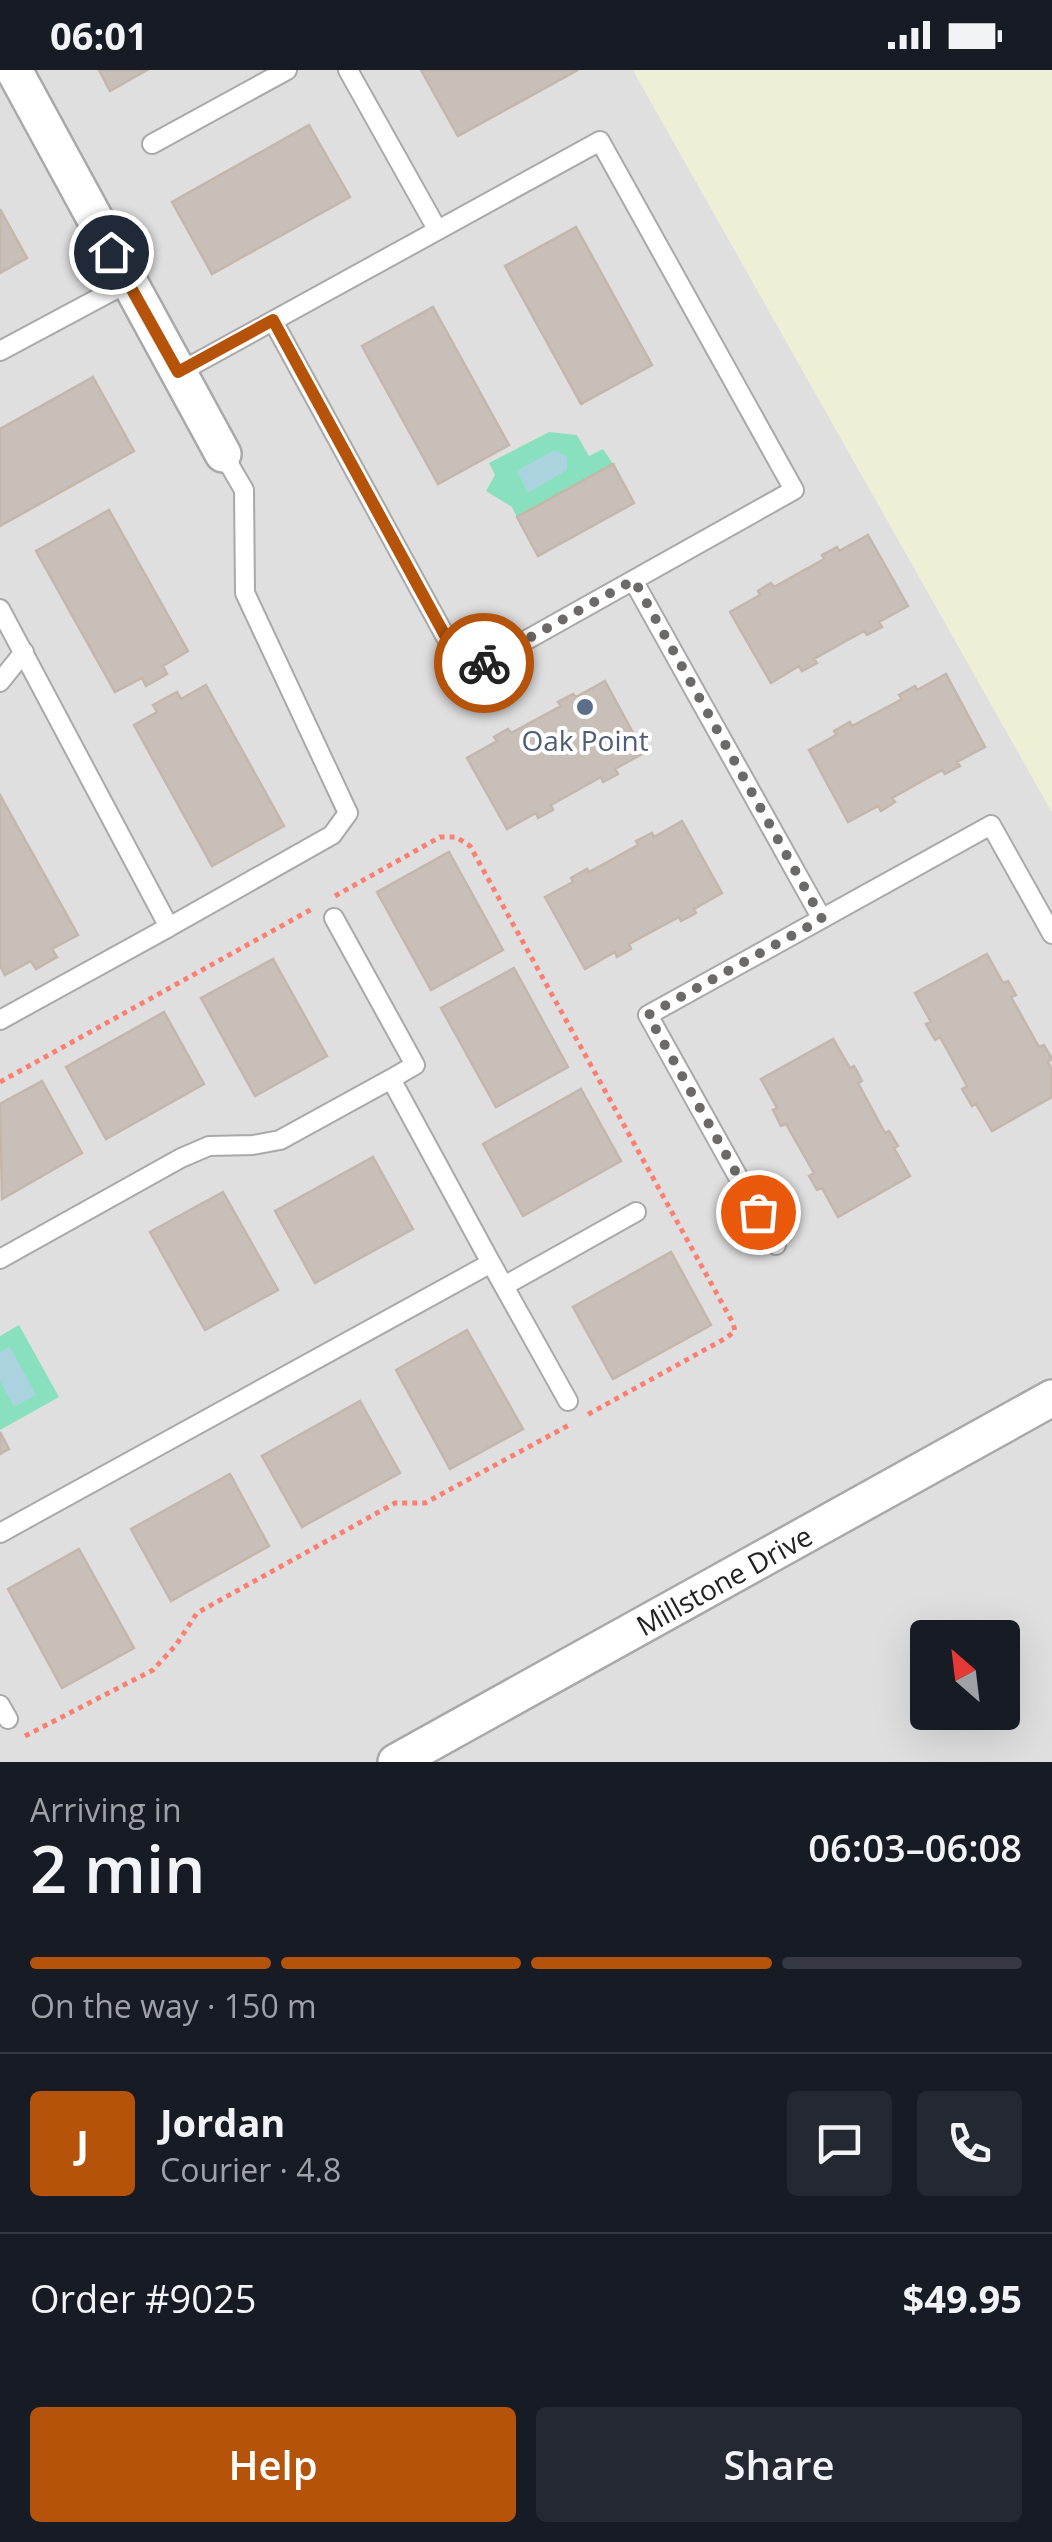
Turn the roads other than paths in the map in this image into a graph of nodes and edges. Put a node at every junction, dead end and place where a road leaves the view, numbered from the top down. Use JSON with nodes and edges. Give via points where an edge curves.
{"nodes":[{"id":1,"x":14,"y":70,"type":"edge"},
{"id":2,"x":286,"y":70,"type":"edge"},
{"id":3,"x":348,"y":70,"type":"edge"},
{"id":4,"x":152,"y":144,"type":"dead end"},
{"id":5,"x":437,"y":229,"type":"junction"},
{"id":6,"x":127,"y":283,"type":"junction"},
{"id":7,"x":273,"y":320,"type":"junction"},
{"id":8,"x":0,"y":351,"type":"edge"},
{"id":9,"x":178,"y":372,"type":"junction"},
{"id":10,"x":223,"y":454,"type":"joint"},
{"id":11,"x":634,"y":580,"type":"junction"},
{"id":12,"x":0,"y":609,"type":"edge"},
{"id":13,"x":24,"y":652,"type":"junction"},
{"id":14,"x":0,"y":682,"type":"edge"},
{"id":15,"x":334,"y":918,"type":"dead end"},
{"id":16,"x":822,"y":919,"type":"junction"},
{"id":17,"x":170,"y":927,"type":"junction"},
{"id":18,"x":1052,"y":934,"type":"edge"},
{"id":19,"x":0,"y":1020,"type":"edge"},
{"id":20,"x":390,"y":1079,"type":"junction"},
{"id":21,"x":636,"y":1212,"type":"dead end"},
{"id":22,"x":776,"y":1245,"type":"dead end"},
{"id":23,"x":0,"y":1259,"type":"edge"},
{"id":24,"x":491,"y":1263,"type":"junction"},
{"id":25,"x":504,"y":1286,"type":"junction"},
{"id":26,"x":1052,"y":1398,"type":"edge"},
{"id":27,"x":568,"y":1401,"type":"dead end"},
{"id":28,"x":0,"y":1532,"type":"edge"},
{"id":29,"x":396,"y":1762,"type":"edge"}],
"edges":[{"from":1,"to":6,"type":"street"},
{"from":2,"to":4,"type":"lane"},
{"from":3,"to":5,"type":"lane"},
{"from":5,"to":7,"type":"lane"},
{"from":5,"to":11,"type":"lane","via":[[600,140],[794,490]]},
{"from":6,"to":8,"type":"lane"},
{"from":6,"to":9,"type":"street"},
{"from":7,"to":9,"type":"lane"},
{"from":7,"to":11,"type":"lane","via":[[466,674]]},
{"from":9,"to":10,"type":"street"},
{"from":10,"to":17,"type":"lane","via":[[244,490],[245,593],[348,813],[332,835]]},
{"from":11,"to":16,"type":"lane"},
{"from":12,"to":13,"type":"lane"},
{"from":13,"to":14,"type":"lane"},
{"from":13,"to":17,"type":"lane"},
{"from":15,"to":20,"type":"lane","via":[[415,1065]]},
{"from":16,"to":18,"type":"lane","via":[[991,825]]},
{"from":16,"to":22,"type":"lane","via":[[648,1015]]},
{"from":17,"to":19,"type":"lane"},
{"from":20,"to":23,"type":"lane","via":[[280,1140],[209,1146],[181,1158]]},
{"from":20,"to":24,"type":"lane"},
{"from":21,"to":25,"type":"lane"},
{"from":24,"to":25,"type":"lane"},
{"from":24,"to":28,"type":"lane"},
{"from":25,"to":27,"type":"lane"},
{"from":26,"to":29,"type":"street","name":"Millstone Drive"}]}
